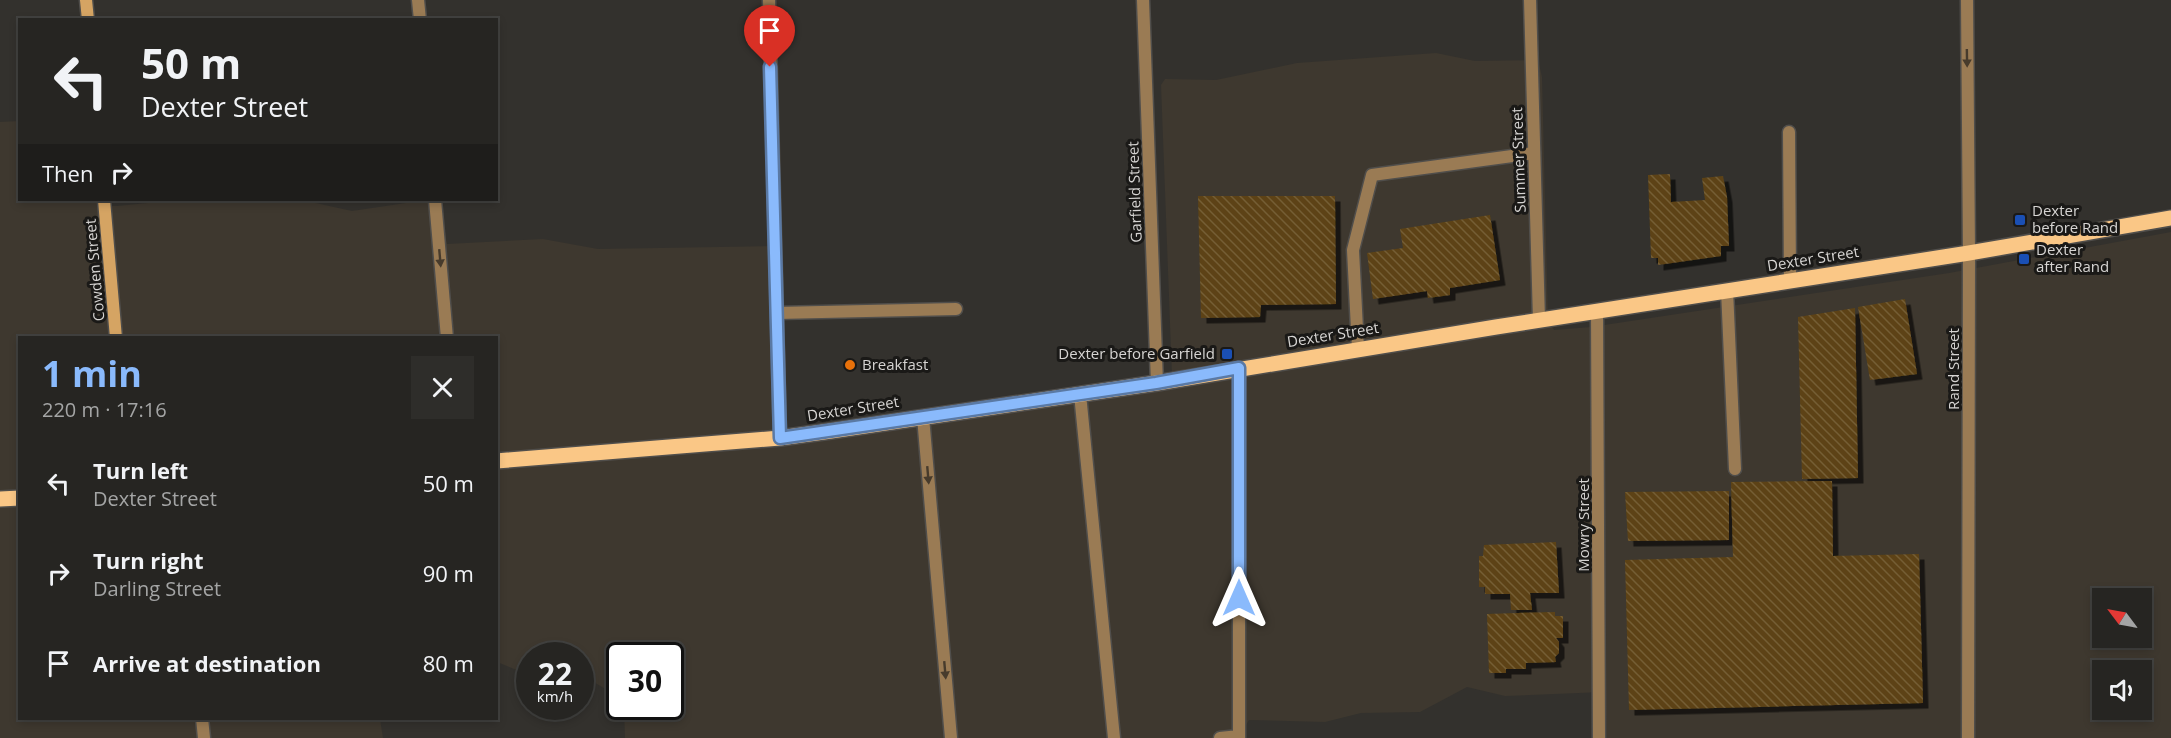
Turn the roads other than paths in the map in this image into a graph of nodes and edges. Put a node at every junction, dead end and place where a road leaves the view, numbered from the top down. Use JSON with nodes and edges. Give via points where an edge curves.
{"nodes":[{"id":1,"x":86,"y":0,"type":"edge"},
{"id":2,"x":418,"y":0,"type":"edge"},
{"id":3,"x":769,"y":0,"type":"edge"},
{"id":4,"x":1143,"y":0,"type":"edge"},
{"id":5,"x":1530,"y":0,"type":"edge"},
{"id":6,"x":1966,"y":0,"type":"edge"},
{"id":7,"x":88,"y":18,"type":"edge"},
{"id":8,"x":420,"y":18,"type":"edge"},
{"id":9,"x":1789,"y":132,"type":"dead end"},
{"id":10,"x":1534,"y":153,"type":"junction"},
{"id":11,"x":104,"y":201,"type":"edge"},
{"id":12,"x":435,"y":201,"type":"edge"},
{"id":13,"x":2171,"y":218,"type":"edge"},
{"id":14,"x":1969,"y":253,"type":"junction"},
{"id":15,"x":1790,"y":281,"type":"junction"},
{"id":16,"x":1727,"y":291,"type":"junction"},
{"id":17,"x":956,"y":309,"type":"dead end"},
{"id":18,"x":1598,"y":311,"type":"junction"},
{"id":19,"x":777,"y":313,"type":"junction"},
{"id":20,"x":1539,"y":320,"type":"junction"},
{"id":21,"x":116,"y":336,"type":"edge"},
{"id":22,"x":447,"y":336,"type":"edge"},
{"id":23,"x":1358,"y":349,"type":"junction"},
{"id":24,"x":1239,"y":368,"type":"junction"},
{"id":25,"x":1156,"y":383,"type":"junction"},
{"id":26,"x":1080,"y":394,"type":"junction"},
{"id":27,"x":923,"y":417,"type":"junction"},
{"id":28,"x":780,"y":438,"type":"junction"},
{"id":29,"x":498,"y":461,"type":"edge"},
{"id":30,"x":1735,"y":469,"type":"dead end"},
{"id":31,"x":18,"y":498,"type":"edge"},
{"id":32,"x":0,"y":499,"type":"edge"},
{"id":33,"x":202,"y":720,"type":"edge"},
{"id":34,"x":1239,"y":737,"type":"edge"},
{"id":35,"x":204,"y":738,"type":"edge"},
{"id":36,"x":951,"y":738,"type":"edge"},
{"id":37,"x":1114,"y":738,"type":"edge"},
{"id":38,"x":1220,"y":738,"type":"edge"},
{"id":39,"x":1599,"y":738,"type":"edge"},
{"id":40,"x":1968,"y":738,"type":"edge"}],
"edges":[{"from":1,"to":7,"type":"street"},
{"from":2,"to":8,"type":"street"},
{"from":3,"to":19,"type":"street"},
{"from":4,"to":25,"type":"street","name":"Garfield Street"},
{"from":5,"to":10,"type":"street","name":"Summer Street"},
{"from":6,"to":14,"type":"street","name":"Rand Street","one_way":true},
{"from":9,"to":15,"type":"street"},
{"from":10,"to":20,"type":"street","name":"Summer Street"},
{"from":10,"to":23,"type":"street","via":[[1372,175],[1353,249]]},
{"from":11,"to":21,"type":"street","name":"Cowden Street"},
{"from":12,"to":22,"type":"street","one_way":true},
{"from":13,"to":14,"type":"main road","name":"Dexter Street"},
{"from":14,"to":15,"type":"main road","name":"Dexter Street"},
{"from":14,"to":40,"type":"street","name":"Rand Street"},
{"from":15,"to":16,"type":"main road","name":"Dexter Street"},
{"from":16,"to":18,"type":"main road","name":"Dexter Street"},
{"from":16,"to":30,"type":"street"},
{"from":17,"to":19,"type":"street"},
{"from":18,"to":20,"type":"main road","name":"Dexter Street"},
{"from":18,"to":39,"type":"street","name":"Mowry Street"},
{"from":19,"to":28,"type":"street"},
{"from":20,"to":23,"type":"main road","name":"Dexter Street"},
{"from":23,"to":24,"type":"main road","name":"Dexter Street"},
{"from":24,"to":25,"type":"main road","name":"Dexter Street"},
{"from":24,"to":34,"type":"street"},
{"from":25,"to":26,"type":"main road","name":"Dexter Street"},
{"from":26,"to":27,"type":"main road","name":"Dexter Street"},
{"from":26,"to":37,"type":"street"},
{"from":27,"to":28,"type":"main road","name":"Dexter Street"},
{"from":27,"to":36,"type":"street","one_way":true},
{"from":28,"to":29,"type":"main road","name":"Dexter Street"},
{"from":31,"to":32,"type":"main road"},
{"from":33,"to":35,"type":"street"},
{"from":34,"to":38,"type":"street"}]}
